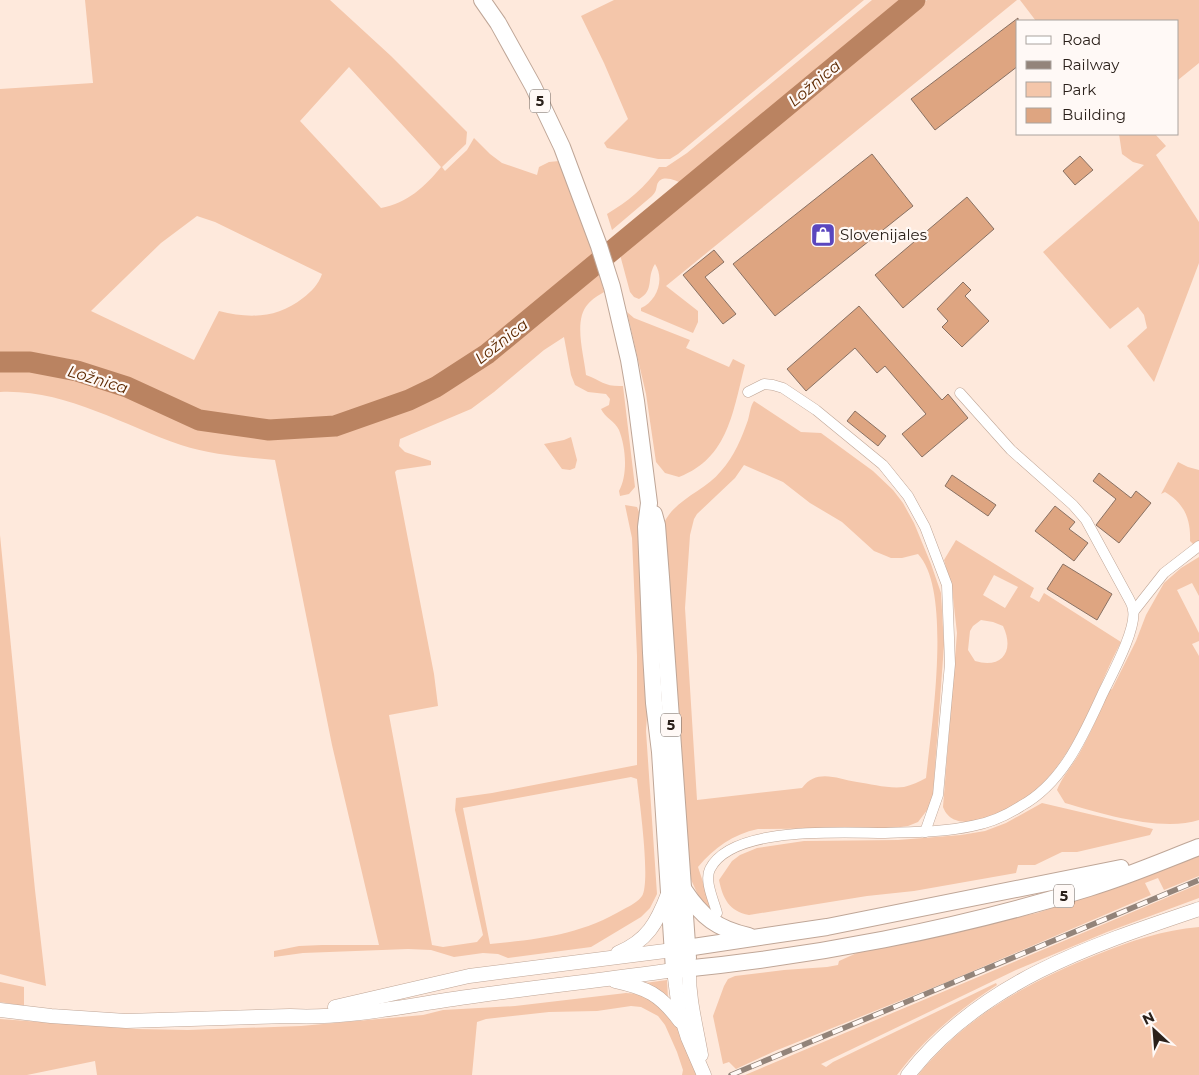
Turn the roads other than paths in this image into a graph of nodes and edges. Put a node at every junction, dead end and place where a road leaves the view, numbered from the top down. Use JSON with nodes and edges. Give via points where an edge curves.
{"nodes":[{"id":1,"x":482,"y":0,"type":"edge"},
{"id":2,"x":748,"y":392,"type":"dead end"},
{"id":3,"x":960,"y":393,"type":"dead end"},
{"id":4,"x":1199,"y":546,"type":"edge"},
{"id":5,"x":1134,"y":611,"type":"junction"},
{"id":6,"x":925,"y":832,"type":"junction"},
{"id":7,"x":1199,"y":847,"type":"edge"},
{"id":8,"x":1156,"y":864,"type":"junction"},
{"id":9,"x":676,"y":890,"type":"junction"},
{"id":10,"x":1199,"y":909,"type":"edge"},
{"id":11,"x":717,"y":913,"type":"dead end"},
{"id":12,"x":759,"y":937,"type":"junction"},
{"id":13,"x":680,"y":949,"type":"junction"},
{"id":14,"x":605,"y":958,"type":"junction"},
{"id":15,"x":682,"y":969,"type":"junction"},
{"id":16,"x":607,"y":979,"type":"junction"},
{"id":17,"x":0,"y":1010,"type":"edge"},
{"id":18,"x":290,"y":1016,"type":"junction"},
{"id":19,"x":683,"y":1025,"type":"junction"},
{"id":20,"x":705,"y":1075,"type":"edge"},
{"id":21,"x":908,"y":1075,"type":"edge"}],
"edges":[{"from":1,"to":9,"type":"main road","number":"5","via":[[533,86],[562,147],[612,287],[629,360],[649,502],[657,525]]},
{"from":2,"to":6,"type":"street","via":[[764,384],[774,384],[816,410],[883,465],[908,496],[925,527],[946,585],[950,664],[938,795]]},
{"from":3,"to":5,"type":"street","via":[[1011,450],[1086,520]]},
{"from":4,"to":5,"type":"street","via":[[1164,573]]},
{"from":5,"to":6,"type":"street","via":[[1126,644],[1086,729],[1058,776],[1023,806],[996,819],[974,826]]},
{"from":6,"to":11,"type":"street","via":[[796,833],[745,842],[720,857],[709,871]]},
{"from":7,"to":8,"type":"main road","number":"5"},
{"from":8,"to":12,"type":"main road","number":"5","via":[[1122,867],[827,927]]},
{"from":8,"to":15,"type":"main road","number":"5","via":[[1083,890],[969,921],[830,948]]},
{"from":9,"to":12,"type":"main road","via":[[712,922],[729,931]]},
{"from":9,"to":13,"type":"main road","number":"5"},
{"from":9,"to":14,"type":"main road","via":[[646,935]]},
{"from":10,"to":21,"type":"main road","via":[[1103,944],[1011,986],[957,1023],[924,1054]]},
{"from":12,"to":13,"type":"main road","number":"5"},
{"from":13,"to":14,"type":"main road"},
{"from":13,"to":15,"type":"main road"},
{"from":14,"to":18,"type":"main road","via":[[469,976]]},
{"from":15,"to":16,"type":"main road"},
{"from":15,"to":19,"type":"main road","via":[[678,1010]]},
{"from":15,"to":20,"type":"main road","via":[[689,981]]},
{"from":16,"to":18,"type":"main road","via":[[338,1015]]},
{"from":16,"to":19,"type":"main road","via":[[639,987],[657,996]]},
{"from":17,"to":18,"type":"main road","via":[[126,1021]]},
{"from":19,"to":20,"type":"main road"}]}
